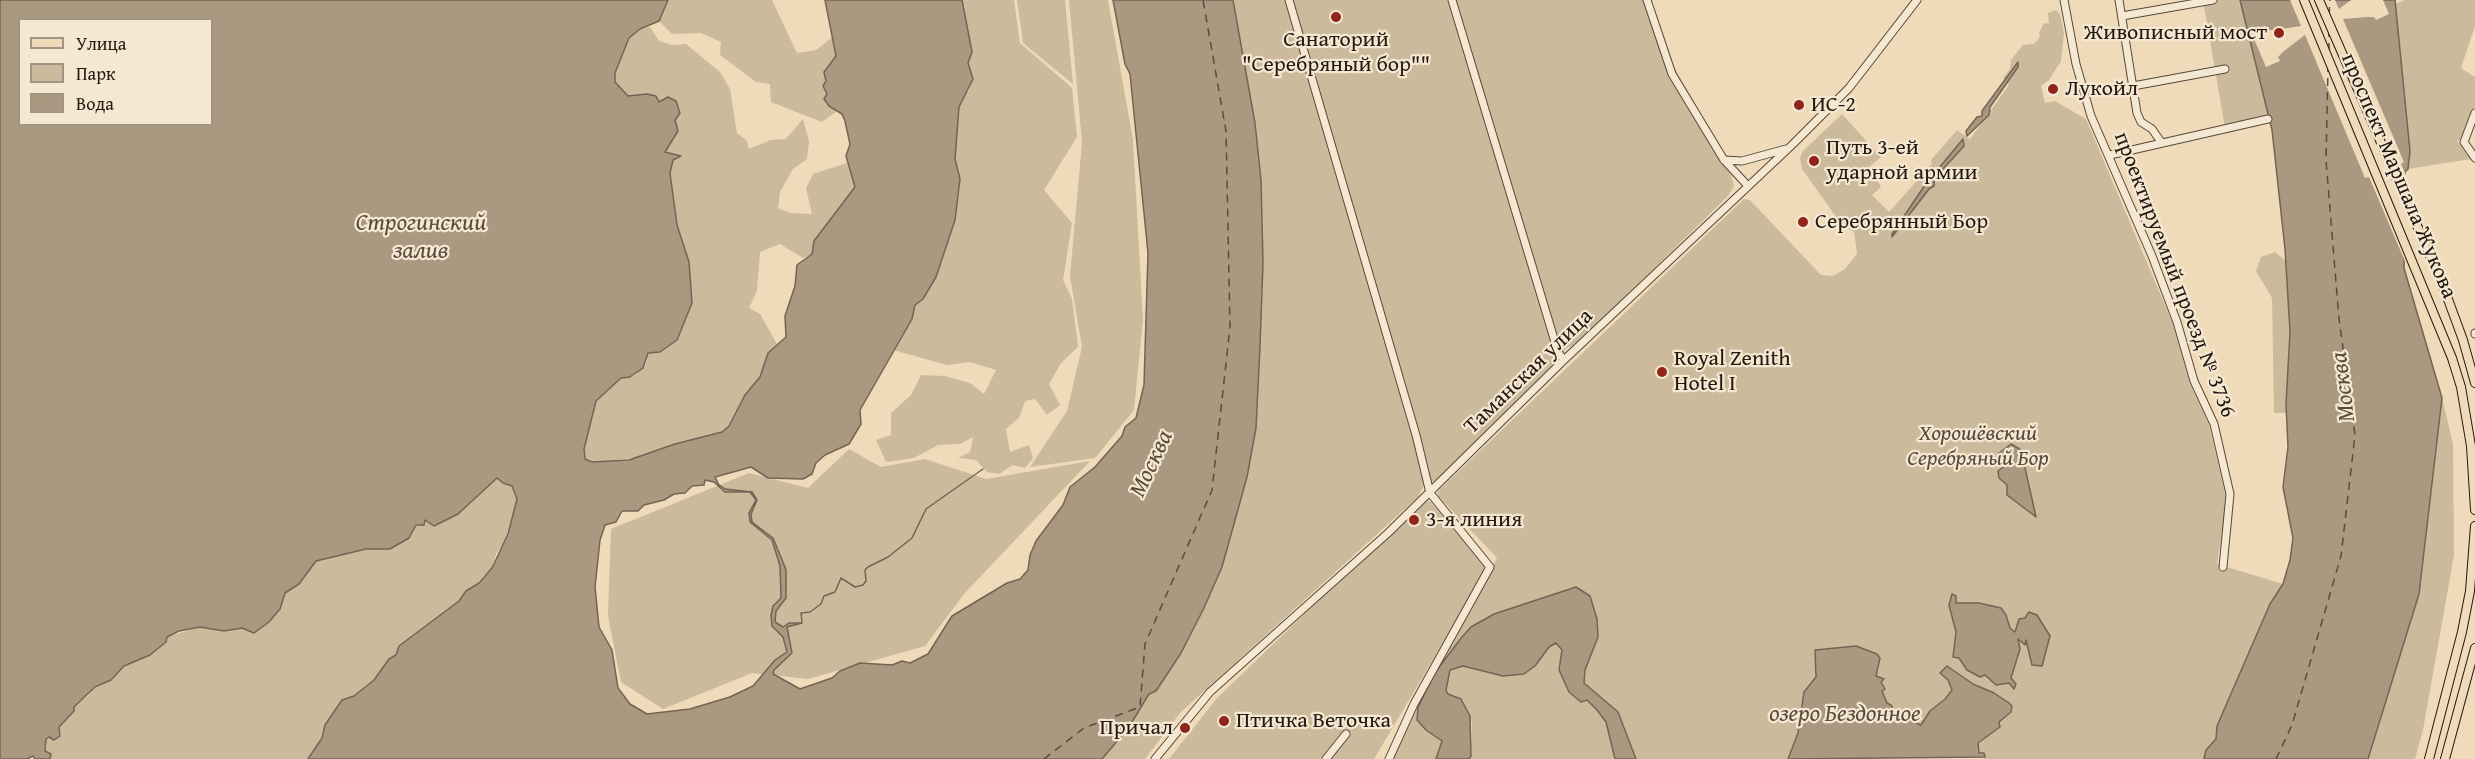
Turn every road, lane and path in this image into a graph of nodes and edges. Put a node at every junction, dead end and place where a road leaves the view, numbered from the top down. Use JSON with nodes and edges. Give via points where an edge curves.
{"nodes":[{"id":1,"x":1289,"y":0,"type":"edge"},
{"id":2,"x":1452,"y":0,"type":"edge"},
{"id":3,"x":1647,"y":0,"type":"edge"},
{"id":4,"x":1917,"y":0,"type":"edge"},
{"id":5,"x":2064,"y":0,"type":"edge"},
{"id":6,"x":2119,"y":0,"type":"edge"},
{"id":7,"x":2213,"y":0,"type":"edge"},
{"id":8,"x":2304,"y":0,"type":"edge"},
{"id":9,"x":2319,"y":0,"type":"edge"},
{"id":10,"x":2122,"y":16,"type":"junction"},
{"id":11,"x":2225,"y":69,"type":"dead end"},
{"id":12,"x":2133,"y":86,"type":"junction"},
{"id":13,"x":2475,"y":113,"type":"edge"},
{"id":14,"x":2268,"y":119,"type":"dead end"},
{"id":15,"x":2161,"y":142,"type":"junction"},
{"id":16,"x":2110,"y":155,"type":"junction"},
{"id":17,"x":1774,"y":158,"type":"junction"},
{"id":18,"x":2475,"y":158,"type":"edge"},
{"id":19,"x":1724,"y":159,"type":"junction"},
{"id":20,"x":1747,"y":160,"type":"junction"},
{"id":21,"x":1742,"y":180,"type":"junction"},
{"id":22,"x":1748,"y":186,"type":"junction"},
{"id":23,"x":1564,"y":360,"type":"junction"},
{"id":24,"x":2475,"y":384,"type":"edge"},
{"id":25,"x":1430,"y":493,"type":"junction"},
{"id":26,"x":2475,"y":510,"type":"edge"},
{"id":27,"x":2475,"y":526,"type":"edge"},
{"id":28,"x":2223,"y":567,"type":"dead end"},
{"id":29,"x":2475,"y":648,"type":"edge"},
{"id":30,"x":1346,"y":734,"type":"dead end"},
{"id":31,"x":1155,"y":759,"type":"edge"},
{"id":32,"x":1326,"y":759,"type":"edge"},
{"id":33,"x":1389,"y":759,"type":"edge"},
{"id":34,"x":2429,"y":759,"type":"edge"},
{"id":35,"x":2445,"y":759,"type":"edge"}],
"edges":[{"from":1,"to":25,"type":"street"},
{"from":2,"to":23,"type":"street","via":[[1558,352]]},
{"from":3,"to":19,"type":"street","via":[[1672,74]]},
{"from":4,"to":17,"type":"street","name":"Таманская улица","via":[[1849,88]]},
{"from":5,"to":16,"type":"street","name":"проектируемый проезд № 3736","via":[[2091,116]]},
{"from":6,"to":10,"type":"street"},
{"from":7,"to":10,"type":"street"},
{"from":8,"to":26,"type":"main road","name":"проспект Маршала Жукова","via":[[2452,358],[2468,426]]},
{"from":9,"to":24,"type":"main road","name":"проспект Маршала Жукова","via":[[2442,283]]},
{"from":10,"to":12,"type":"street"},
{"from":11,"to":12,"type":"street"},
{"from":12,"to":15,"type":"street","via":[[2140,120]]},
{"from":13,"to":18,"type":"street","via":[[2464,142]]},
{"from":14,"to":15,"type":"street"},
{"from":15,"to":16,"type":"street"},
{"from":16,"to":28,"type":"street","name":"проектируемый проезд № 3736","via":[[2152,256],[2194,381],[2214,424],[2230,494]]},
{"from":17,"to":20,"type":"street"},
{"from":17,"to":22,"type":"street","name":"Таманская улица"},
{"from":19,"to":20,"type":"street"},
{"from":19,"to":21,"type":"street"},
{"from":20,"to":21,"type":"street","via":[[1740,167]]},
{"from":21,"to":22,"type":"street"},
{"from":22,"to":23,"type":"street","name":"Таманская улица"},
{"from":23,"to":25,"type":"street","name":"Таманская улица"},
{"from":25,"to":31,"type":"street","name":"Таманская улица","via":[[1210,692]]},
{"from":25,"to":33,"type":"street","via":[[1490,567],[1414,704]]},
{"from":27,"to":34,"type":"main road","via":[[2470,591]]},
{"from":29,"to":35,"type":"main road"},
{"from":30,"to":32,"type":"street"}]}
